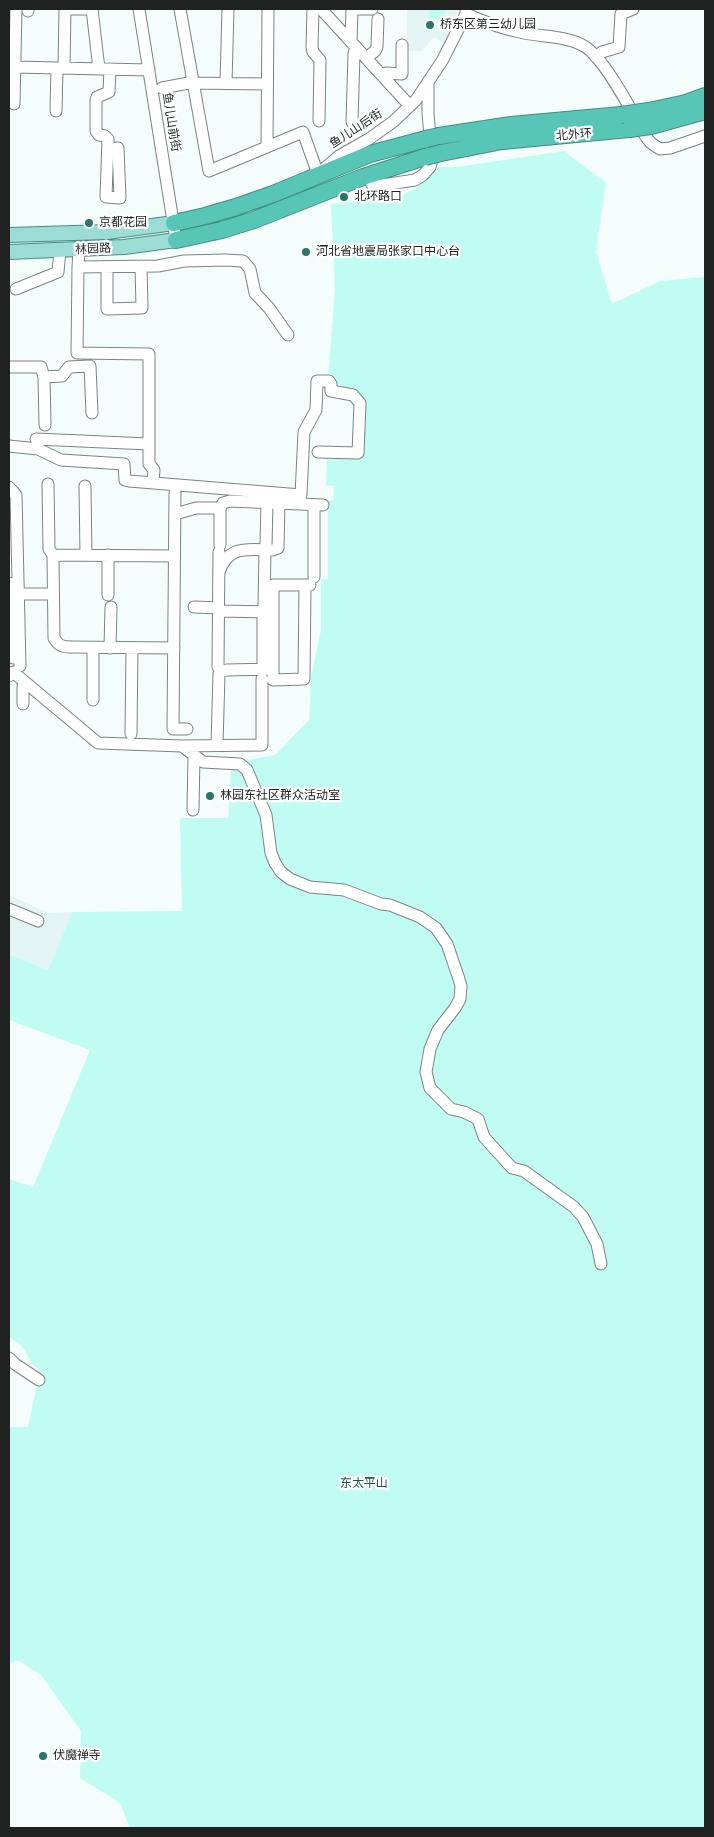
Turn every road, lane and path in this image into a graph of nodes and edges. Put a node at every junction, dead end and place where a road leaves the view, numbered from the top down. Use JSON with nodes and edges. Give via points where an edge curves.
{"nodes":[{"id":1,"x":16,"y":9,"type":"edge"},
{"id":2,"x":65,"y":9,"type":"edge"},
{"id":3,"x":139,"y":9,"type":"edge"},
{"id":4,"x":181,"y":9,"type":"edge"},
{"id":5,"x":228,"y":9,"type":"edge"},
{"id":6,"x":268,"y":9,"type":"edge"},
{"id":7,"x":313,"y":9,"type":"edge"},
{"id":8,"x":321,"y":9,"type":"edge"},
{"id":9,"x":352,"y":9,"type":"edge"},
{"id":10,"x":633,"y":9,"type":"edge"},
{"id":11,"x":466,"y":11,"type":"edge"},
{"id":12,"x":375,"y":14,"type":"edge"},
{"id":13,"x":354,"y":44,"type":"junction"},
{"id":14,"x":402,"y":44,"type":"dead end"},
{"id":15,"x":596,"y":57,"type":"junction"},
{"id":16,"x":366,"y":58,"type":"junction"},
{"id":17,"x":14,"y":67,"type":"junction"},
{"id":18,"x":60,"y":68,"type":"junction"},
{"id":19,"x":105,"y":69,"type":"junction"},
{"id":20,"x":149,"y":70,"type":"junction"},
{"id":21,"x":383,"y":76,"type":"junction"},
{"id":22,"x":194,"y":83,"type":"junction"},
{"id":23,"x":226,"y":83,"type":"junction"},
{"id":24,"x":428,"y":83,"type":"junction"},
{"id":25,"x":267,"y":84,"type":"junction"},
{"id":26,"x":162,"y":88,"type":"dead end"},
{"id":27,"x":705,"y":96,"type":"edge"},
{"id":28,"x":14,"y":104,"type":"dead end"},
{"id":29,"x":410,"y":106,"type":"junction"},
{"id":30,"x":56,"y":111,"type":"dead end"},
{"id":31,"x":705,"y":111,"type":"edge"},
{"id":32,"x":650,"y":119,"type":"junction"},
{"id":33,"x":319,"y":121,"type":"dead end"},
{"id":34,"x":352,"y":122,"type":"dead end"},
{"id":35,"x":625,"y":122,"type":"junction"},
{"id":36,"x":705,"y":136,"type":"edge"},
{"id":37,"x":267,"y":147,"type":"junction"},
{"id":38,"x":108,"y":148,"type":"dead end"},
{"id":39,"x":318,"y":174,"type":"junction"},
{"id":40,"x":373,"y":174,"type":"junction"},
{"id":41,"x":174,"y":223,"type":"junction"},
{"id":42,"x":9,"y":235,"type":"edge"},
{"id":43,"x":176,"y":240,"type":"junction"},
{"id":44,"x":79,"y":249,"type":"junction"},
{"id":45,"x":60,"y":250,"type":"junction"},
{"id":46,"x":9,"y":252,"type":"edge"},
{"id":47,"x":141,"y":266,"type":"junction"},
{"id":48,"x":78,"y":267,"type":"junction"},
{"id":49,"x":107,"y":272,"type":"dead end"},
{"id":50,"x":16,"y":289,"type":"dead end"},
{"id":51,"x":288,"y":335,"type":"dead end"},
{"id":52,"x":9,"y":367,"type":"edge"},
{"id":53,"x":44,"y":377,"type":"junction"},
{"id":54,"x":92,"y":413,"type":"dead end"},
{"id":55,"x":45,"y":425,"type":"dead end"},
{"id":56,"x":36,"y":439,"type":"dead end"},
{"id":57,"x":149,"y":444,"type":"junction"},
{"id":58,"x":9,"y":446,"type":"edge"},
{"id":59,"x":318,"y":452,"type":"dead end"},
{"id":60,"x":153,"y":483,"type":"junction"},
{"id":61,"x":48,"y":484,"type":"dead end"},
{"id":62,"x":85,"y":486,"type":"dead end"},
{"id":63,"x":9,"y":487,"type":"edge"},
{"id":64,"x":175,"y":493,"type":"dead end"},
{"id":65,"x":267,"y":503,"type":"junction"},
{"id":66,"x":279,"y":503,"type":"junction"},
{"id":67,"x":220,"y":508,"type":"junction"},
{"id":68,"x":175,"y":514,"type":"junction"},
{"id":69,"x":265,"y":547,"type":"junction"},
{"id":70,"x":53,"y":555,"type":"junction"},
{"id":71,"x":86,"y":555,"type":"junction"},
{"id":72,"x":108,"y":555,"type":"junction"},
{"id":73,"x":174,"y":556,"type":"junction"},
{"id":74,"x":219,"y":572,"type":"junction"},
{"id":75,"x":310,"y":582,"type":"junction"},
{"id":76,"x":9,"y":584,"type":"edge"},
{"id":77,"x":12,"y":590,"type":"edge"},
{"id":78,"x":53,"y":594,"type":"junction"},
{"id":79,"x":108,"y":596,"type":"dead end"},
{"id":80,"x":111,"y":607,"type":"dead end"},
{"id":81,"x":194,"y":607,"type":"dead end"},
{"id":82,"x":219,"y":609,"type":"junction"},
{"id":83,"x":267,"y":610,"type":"junction"},
{"id":84,"x":10,"y":611,"type":"edge"},
{"id":85,"x":93,"y":648,"type":"junction"},
{"id":86,"x":110,"y":648,"type":"junction"},
{"id":87,"x":132,"y":648,"type":"junction"},
{"id":88,"x":174,"y":648,"type":"junction"},
{"id":89,"x":268,"y":666,"type":"junction"},
{"id":90,"x":218,"y":667,"type":"dead end"},
{"id":91,"x":14,"y":671,"type":"edge"},
{"id":92,"x":262,"y":679,"type":"dead end"},
{"id":93,"x":35,"y":690,"type":"junction"},
{"id":94,"x":23,"y":696,"type":"dead end"},
{"id":95,"x":93,"y":700,"type":"dead end"},
{"id":96,"x":187,"y":730,"type":"dead end"},
{"id":97,"x":131,"y":734,"type":"dead end"},
{"id":98,"x":217,"y":745,"type":"junction"},
{"id":99,"x":182,"y":746,"type":"junction"},
{"id":100,"x":194,"y":755,"type":"junction"},
{"id":101,"x":193,"y":810,"type":"dead end"},
{"id":102,"x":9,"y":909,"type":"edge"},
{"id":103,"x":38,"y":921,"type":"dead end"},
{"id":104,"x":601,"y":1264,"type":"dead end"},
{"id":105,"x":9,"y":1358,"type":"edge"},
{"id":106,"x":39,"y":1380,"type":"dead end"}],
"edges":[{"from":1,"to":17,"type":"street"},
{"from":2,"to":18,"type":"street"},
{"from":2,"to":19,"type":"street","via":[[92,9]]},
{"from":3,"to":20,"type":"street","name":"鱼儿山前街"},
{"from":4,"to":22,"type":"street"},
{"from":5,"to":23,"type":"street"},
{"from":6,"to":25,"type":"street"},
{"from":7,"to":33,"type":"street","via":[[312,47],[320,60]]},
{"from":8,"to":13,"type":"street"},
{"from":9,"to":12,"type":"street"},
{"from":9,"to":13,"type":"street"},
{"from":10,"to":15,"type":"street","via":[[621,14],[619,47]]},
{"from":11,"to":15,"type":"street","via":[[523,32],[570,40]]},
{"from":11,"to":24,"type":"street","name":"鱼儿山后街"},
{"from":12,"to":16,"type":"street","via":[[377,47]]},
{"from":13,"to":16,"type":"street"},
{"from":13,"to":34,"type":"street"},
{"from":14,"to":21,"type":"street","via":[[402,74],[386,73]]},
{"from":15,"to":36,"type":"street","via":[[652,144],[660,149],[670,148]]},
{"from":16,"to":21,"type":"street"},
{"from":17,"to":18,"type":"street"},
{"from":17,"to":28,"type":"street"},
{"from":18,"to":19,"type":"street"},
{"from":18,"to":30,"type":"street"},
{"from":19,"to":20,"type":"street"},
{"from":19,"to":38,"type":"street","via":[[109,92],[96,100],[96,131],[108,137]]},
{"from":20,"to":41,"type":"street","name":"鱼儿山前街"},
{"from":21,"to":29,"type":"street"},
{"from":22,"to":23,"type":"street"},
{"from":22,"to":26,"type":"street"},
{"from":22,"to":37,"type":"street","via":[[209,171]]},
{"from":23,"to":25,"type":"street"},
{"from":24,"to":29,"type":"street","name":"鱼儿山后街"},
{"from":24,"to":40,"type":"street","via":[[430,167],[415,180],[376,186],[371,181]]},
{"from":25,"to":37,"type":"street"},
{"from":27,"to":32,"type":"highway","name":"北外环"},
{"from":29,"to":39,"type":"street","name":"鱼儿山后街","via":[[369,140],[339,156]]},
{"from":31,"to":32,"type":"highway","name":"北外环"},
{"from":32,"to":35,"type":"highway","name":"北外环","bridge":true},
{"from":35,"to":39,"type":"highway","via":[[511,125],[432,137],[370,154]]},
{"from":35,"to":40,"type":"highway","name":"北外环","bridge":true,"via":[[441,153]]},
{"from":37,"to":39,"type":"street","via":[[303,132]]},
{"from":39,"to":41,"type":"highway","via":[[236,207]]},
{"from":40,"to":43,"type":"highway","via":[[254,220]]},
{"from":41,"to":42,"type":"main road","name":"林园路","via":[[107,232]]},
{"from":41,"to":43,"type":"street","name":"鱼儿山前街"},
{"from":43,"to":44,"type":"main road","name":"林园路"},
{"from":44,"to":45,"type":"main road","name":"林园路"},
{"from":44,"to":48,"type":"street"},
{"from":45,"to":46,"type":"main road","name":"林园路"},
{"from":45,"to":50,"type":"street","via":[[58,272]]},
{"from":47,"to":48,"type":"street"},
{"from":47,"to":49,"type":"street","via":[[142,308],[107,309]]},
{"from":47,"to":51,"type":"street","via":[[184,261],[243,261],[250,269],[255,293]]},
{"from":48,"to":57,"type":"street","via":[[77,354],[149,354]]},
{"from":52,"to":53,"type":"street","via":[[41,367]]},
{"from":53,"to":54,"type":"street","via":[[62,376],[69,367],[90,366]]},
{"from":53,"to":55,"type":"street"},
{"from":56,"to":57,"type":"street"},
{"from":57,"to":60,"type":"street"},
{"from":58,"to":60,"type":"street","via":[[38,449],[61,460],[124,464],[125,480]]},
{"from":59,"to":60,"type":"street","via":[[358,453],[360,403],[353,395],[331,391],[332,384],[328,381],[317,381],[316,410],[304,432],[300,495]]},
{"from":61,"to":70,"type":"street","via":[[49,549]]},
{"from":62,"to":71,"type":"street"},
{"from":63,"to":77,"type":"street","via":[[16,495]]},
{"from":64,"to":68,"type":"street"},
{"from":65,"to":66,"type":"street"},
{"from":65,"to":67,"type":"street","via":[[230,501]]},
{"from":65,"to":69,"type":"street"},
{"from":66,"to":69,"type":"street","via":[[278,548]]},
{"from":66,"to":75,"type":"street","via":[[318,505]]},
{"from":67,"to":68,"type":"street","via":[[196,508]]},
{"from":67,"to":74,"type":"street"},
{"from":68,"to":73,"type":"street"},
{"from":69,"to":74,"type":"street","via":[[235,552],[225,560]]},
{"from":69,"to":83,"type":"street"},
{"from":70,"to":71,"type":"street"},
{"from":70,"to":78,"type":"street"},
{"from":71,"to":72,"type":"street"},
{"from":72,"to":73,"type":"street"},
{"from":72,"to":79,"type":"street"},
{"from":73,"to":88,"type":"street"},
{"from":74,"to":82,"type":"street"},
{"from":75,"to":83,"type":"street","via":[[273,585]]},
{"from":75,"to":89,"type":"street","via":[[304,679],[273,680]]},
{"from":76,"to":77,"type":"street"},
{"from":77,"to":78,"type":"street"},
{"from":77,"to":84,"type":"street"},
{"from":77,"to":91,"type":"street"},
{"from":78,"to":85,"type":"street","via":[[56,643],[64,647]]},
{"from":80,"to":86,"type":"street"},
{"from":81,"to":82,"type":"street"},
{"from":82,"to":83,"type":"street"},
{"from":82,"to":90,"type":"street"},
{"from":83,"to":89,"type":"street"},
{"from":84,"to":91,"type":"street"},
{"from":85,"to":86,"type":"street"},
{"from":85,"to":95,"type":"street"},
{"from":86,"to":87,"type":"street"},
{"from":87,"to":88,"type":"street"},
{"from":87,"to":97,"type":"street"},
{"from":88,"to":96,"type":"street","via":[[174,729]]},
{"from":89,"to":98,"type":"street","via":[[227,670],[219,674]]},
{"from":91,"to":93,"type":"street"},
{"from":92,"to":98,"type":"street","via":[[262,745]]},
{"from":93,"to":94,"type":"street"},
{"from":93,"to":99,"type":"street","via":[[98,743]]},
{"from":98,"to":99,"type":"street"},
{"from":99,"to":100,"type":"street"},
{"from":100,"to":101,"type":"street"},
{"from":100,"to":104,"type":"street","via":[[203,762],[244,766],[266,815],[275,863],[290,879],[310,887],[344,890],[390,905],[420,917],[436,928],[447,944],[461,986],[460,999],[438,1030],[430,1049],[426,1072],[430,1088],[451,1109],[478,1119],[484,1137],[512,1168],[524,1171],[574,1207],[598,1244]]},
{"from":102,"to":103,"type":"street"},
{"from":105,"to":106,"type":"street"}]}
